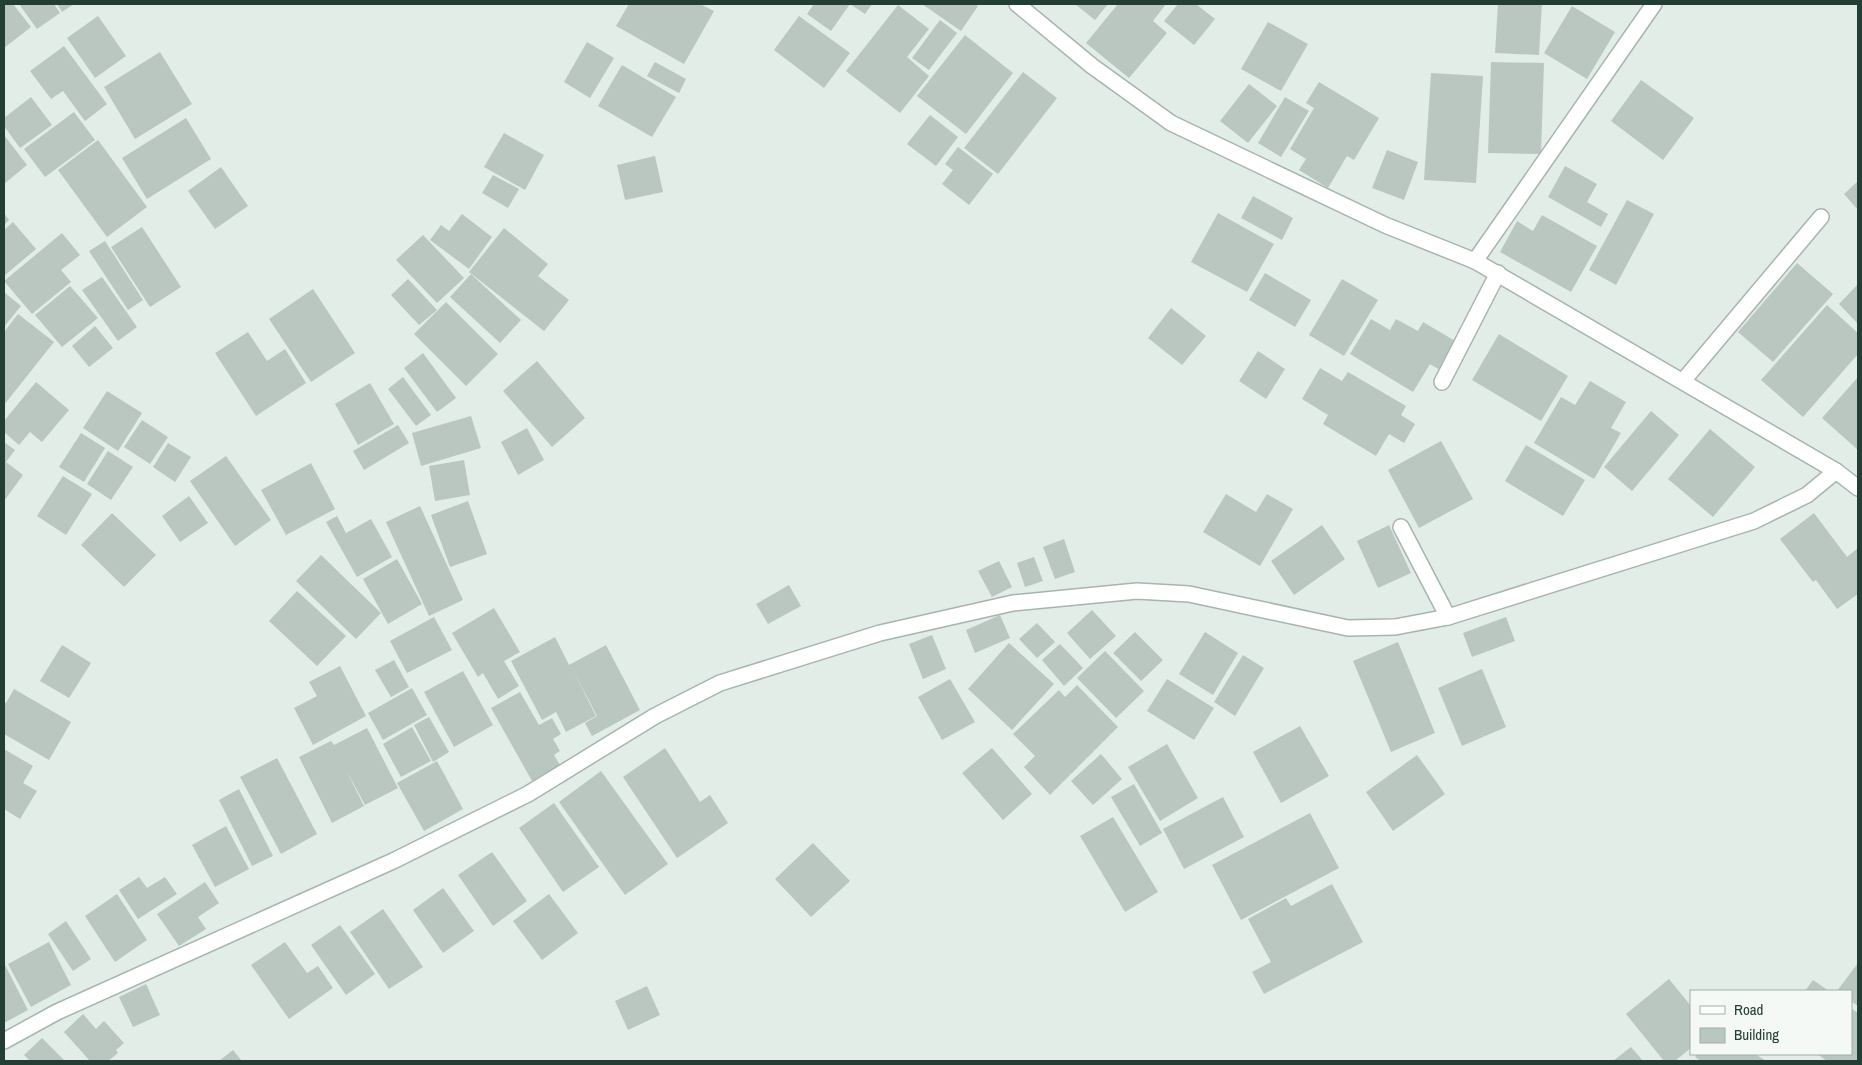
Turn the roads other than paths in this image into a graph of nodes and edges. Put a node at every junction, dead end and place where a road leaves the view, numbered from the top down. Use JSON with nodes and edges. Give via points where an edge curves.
{"nodes":[{"id":1,"x":1017,"y":4,"type":"edge"},
{"id":2,"x":1654,"y":4,"type":"edge"},
{"id":3,"x":1821,"y":217,"type":"dead end"},
{"id":4,"x":1476,"y":261,"type":"junction"},
{"id":5,"x":1498,"y":273,"type":"junction"},
{"id":6,"x":1683,"y":381,"type":"junction"},
{"id":7,"x":1442,"y":382,"type":"dead end"},
{"id":8,"x":1836,"y":471,"type":"junction"},
{"id":9,"x":1858,"y":488,"type":"edge"},
{"id":10,"x":1401,"y":527,"type":"dead end"},
{"id":11,"x":1448,"y":617,"type":"junction"},
{"id":12,"x":4,"y":1041,"type":"edge"}],
"edges":[{"from":1,"to":4,"type":"street","via":[[1092,66],[1171,123],[1360,213]]},
{"from":2,"to":4,"type":"street"},
{"from":3,"to":6,"type":"street"},
{"from":4,"to":5,"type":"street"},
{"from":5,"to":6,"type":"street"},
{"from":5,"to":7,"type":"street"},
{"from":6,"to":8,"type":"street"},
{"from":8,"to":9,"type":"street"},
{"from":8,"to":11,"type":"street","via":[[1807,494],[1754,521]]},
{"from":10,"to":11,"type":"street"},
{"from":11,"to":12,"type":"street","via":[[1395,627],[1348,628],[1189,594],[1137,590],[1013,603],[880,633],[720,683],[655,716],[520,798],[393,861],[57,1012]]}]}
